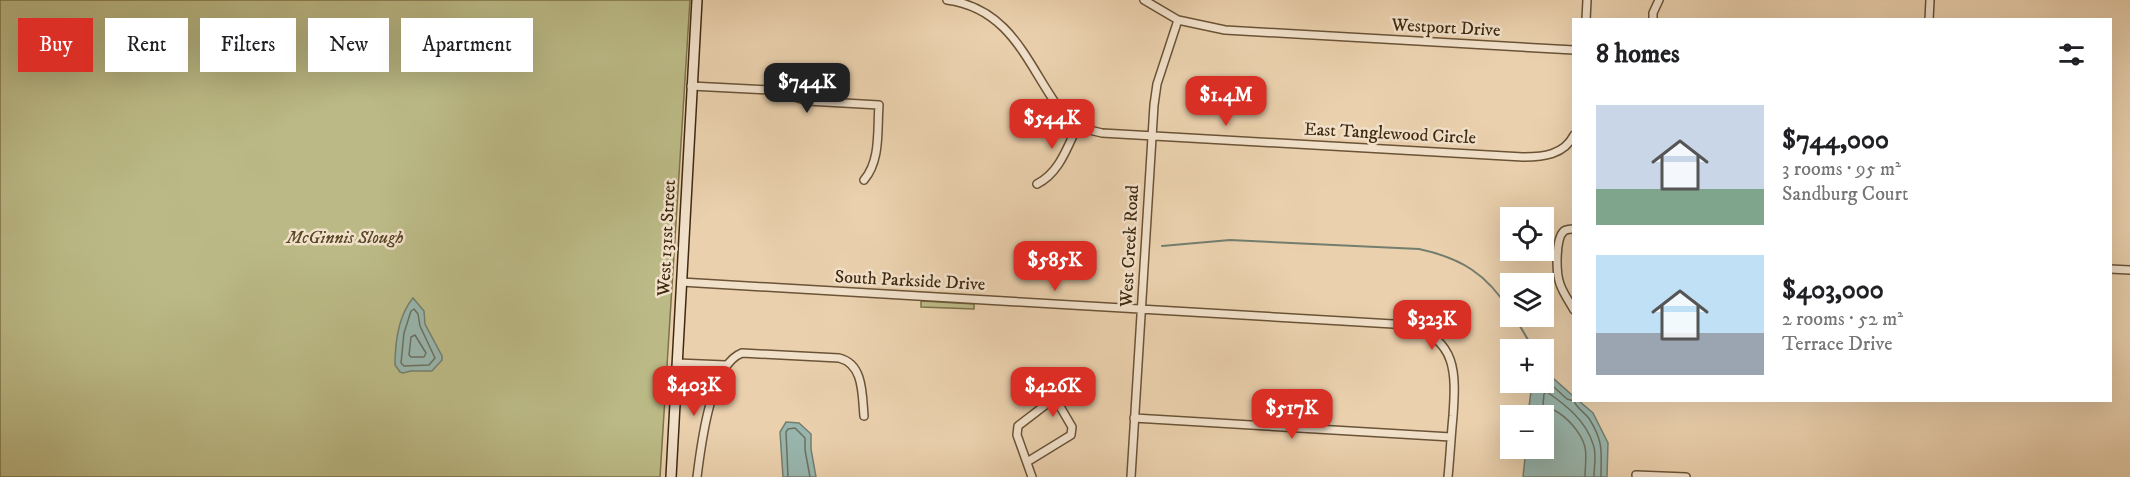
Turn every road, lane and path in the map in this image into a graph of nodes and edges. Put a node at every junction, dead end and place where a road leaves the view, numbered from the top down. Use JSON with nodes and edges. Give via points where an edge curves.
{"nodes":[{"id":1,"x":697,"y":0,"type":"edge"},
{"id":2,"x":947,"y":0,"type":"edge"},
{"id":3,"x":1144,"y":0,"type":"edge"},
{"id":4,"x":1587,"y":0,"type":"edge"},
{"id":5,"x":1659,"y":0,"type":"edge"},
{"id":6,"x":1930,"y":0,"type":"edge"},
{"id":7,"x":1586,"y":18,"type":"edge"},
{"id":8,"x":1653,"y":18,"type":"edge"},
{"id":9,"x":1929,"y":18,"type":"edge"},
{"id":10,"x":1178,"y":20,"type":"junction"},
{"id":11,"x":1572,"y":50,"type":"edge"},
{"id":12,"x":692,"y":86,"type":"junction"},
{"id":13,"x":1077,"y":127,"type":"junction"},
{"id":14,"x":1152,"y":135,"type":"junction"},
{"id":15,"x":1572,"y":138,"type":"edge"},
{"id":16,"x":864,"y":180,"type":"dead end"},
{"id":17,"x":1037,"y":184,"type":"dead end"},
{"id":18,"x":1572,"y":229,"type":"edge"},
{"id":19,"x":2112,"y":269,"type":"edge"},
{"id":20,"x":2130,"y":270,"type":"edge"},
{"id":21,"x":681,"y":282,"type":"junction"},
{"id":22,"x":1572,"y":306,"type":"edge"},
{"id":23,"x":1142,"y":310,"type":"junction"},
{"id":24,"x":677,"y":363,"type":"junction"},
{"id":25,"x":725,"y":365,"type":"junction"},
{"id":26,"x":864,"y":416,"type":"dead end"},
{"id":27,"x":1134,"y":418,"type":"junction"},
{"id":28,"x":1451,"y":437,"type":"junction"},
{"id":29,"x":1027,"y":462,"type":"junction"},
{"id":30,"x":1636,"y":474,"type":"dead end"},
{"id":31,"x":671,"y":477,"type":"edge"},
{"id":32,"x":697,"y":477,"type":"edge"},
{"id":33,"x":1032,"y":477,"type":"edge"},
{"id":34,"x":1131,"y":477,"type":"edge"},
{"id":35,"x":1448,"y":477,"type":"edge"},
{"id":36,"x":1686,"y":477,"type":"edge"}],
"edges":[{"from":1,"to":12,"type":"street","name":"West 131st Street"},
{"from":2,"to":13,"type":"street","via":[[976,8],[1003,26],[1057,106]]},
{"from":3,"to":10,"type":"street","name":"Westport Drive"},
{"from":4,"to":7,"type":"street"},
{"from":5,"to":8,"type":"street"},
{"from":6,"to":9,"type":"street"},
{"from":10,"to":11,"type":"street","name":"Westport Drive","via":[[1225,30]]},
{"from":10,"to":14,"type":"street","name":"West Creek Road","via":[[1157,84]]},
{"from":12,"to":16,"type":"street","via":[[771,90],[808,101],[879,105],[875,161]]},
{"from":12,"to":21,"type":"street","name":"West 131st Street"},
{"from":13,"to":14,"type":"street","name":"East Tanglewood Circle","via":[[1102,133]]},
{"from":13,"to":17,"type":"street","via":[[1058,166]]},
{"from":14,"to":15,"type":"street","name":"East Tanglewood Circle","via":[[1523,157],[1538,157],[1565,148]]},
{"from":14,"to":23,"type":"street","name":"West Creek Road"},
{"from":18,"to":22,"type":"street","via":[[1562,233],[1557,265],[1559,281]]},
{"from":19,"to":20,"type":"street"},
{"from":21,"to":23,"type":"street","name":"South Parkside Drive"},
{"from":21,"to":24,"type":"street","name":"West 131st Street"},
{"from":23,"to":27,"type":"street","name":"West Creek Road"},
{"from":23,"to":28,"type":"street","name":"South Parkside Drive","via":[[1397,323],[1423,330],[1440,342],[1452,363],[1455,384]]},
{"from":24,"to":25,"type":"street"},
{"from":24,"to":31,"type":"street","name":"West 131st Street"},
{"from":25,"to":26,"type":"street","via":[[742,352],[847,360],[858,373]]},
{"from":25,"to":32,"type":"street","via":[[705,426]]},
{"from":27,"to":28,"type":"street"},
{"from":27,"to":34,"type":"street","name":"West Creek Road"},
{"from":28,"to":35,"type":"street"},
{"from":29,"to":29,"type":"street","via":[[1017,435],[1018,426],[1048,403],[1058,403],[1072,428],[1071,435]]},
{"from":29,"to":33,"type":"street"},
{"from":30,"to":36,"type":"street"}]}
